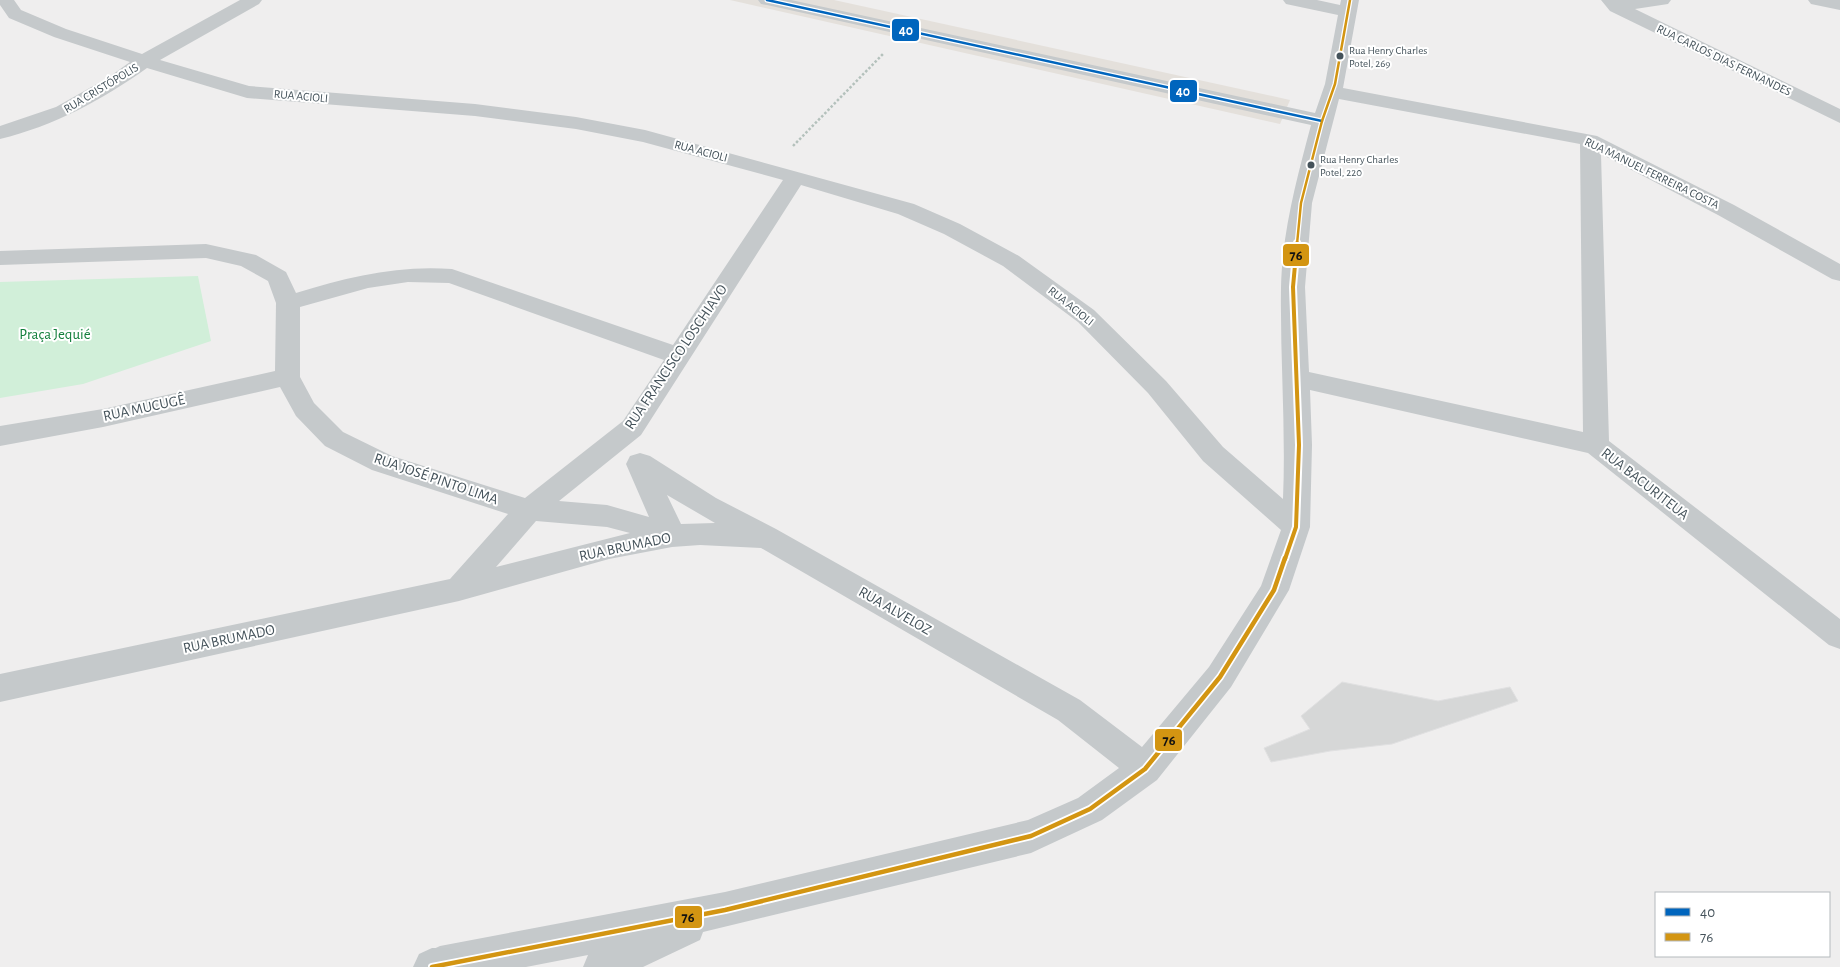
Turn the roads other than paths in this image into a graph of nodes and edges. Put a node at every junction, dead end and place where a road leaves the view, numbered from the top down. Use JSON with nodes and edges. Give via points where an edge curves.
{"nodes":[{"id":1,"x":5,"y":0,"type":"edge"},
{"id":2,"x":253,"y":0,"type":"edge"},
{"id":3,"x":767,"y":0,"type":"edge"},
{"id":4,"x":1292,"y":0,"type":"edge"},
{"id":5,"x":1662,"y":0,"type":"edge"},
{"id":6,"x":1817,"y":0,"type":"edge"},
{"id":7,"x":1613,"y":4,"type":"edge"},
{"id":8,"x":1349,"y":6,"type":"edge"},
{"id":9,"x":1840,"y":6,"type":"edge"},
{"id":10,"x":144,"y":61,"type":"junction"},
{"id":11,"x":1332,"y":92,"type":"junction"},
{"id":12,"x":1840,"y":117,"type":"edge"},
{"id":13,"x":1322,"y":121,"type":"junction"},
{"id":14,"x":0,"y":133,"type":"edge"},
{"id":15,"x":1590,"y":140,"type":"junction"},
{"id":16,"x":795,"y":178,"type":"junction"},
{"id":17,"x":0,"y":258,"type":"edge"},
{"id":18,"x":1840,"y":274,"type":"edge"},
{"id":19,"x":288,"y":303,"type":"junction"},
{"id":20,"x":679,"y":356,"type":"junction"},
{"id":21,"x":287,"y":377,"type":"junction"},
{"id":22,"x":1295,"y":378,"type":"junction"},
{"id":23,"x":632,"y":428,"type":"junction"},
{"id":24,"x":0,"y":436,"type":"edge"},
{"id":25,"x":1596,"y":445,"type":"junction"},
{"id":26,"x":640,"y":463,"type":"junction"},
{"id":27,"x":529,"y":510,"type":"junction"},
{"id":28,"x":1296,"y":527,"type":"junction"},
{"id":29,"x":672,"y":536,"type":"junction"},
{"id":30,"x":766,"y":537,"type":"junction"},
{"id":31,"x":459,"y":590,"type":"junction"},
{"id":32,"x":1840,"y":636,"type":"edge"},
{"id":33,"x":0,"y":688,"type":"edge"},
{"id":34,"x":1145,"y":769,"type":"junction"},
{"id":35,"x":725,"y":910,"type":"junction"},
{"id":36,"x":440,"y":966,"type":"edge"},
{"id":37,"x":602,"y":967,"type":"edge"}],
"edges":[{"from":1,"to":10,"type":"street","name":"RUA ACIOLI","via":[[15,14]]},
{"from":2,"to":10,"type":"street","name":"RUA CRISTÓPOLIS"},
{"from":3,"to":13,"type":"street"},
{"from":4,"to":8,"type":"street"},
{"from":5,"to":7,"type":"street"},
{"from":6,"to":9,"type":"street"},
{"from":7,"to":12,"type":"street","name":"RUA CARLOS DIAS FERNANDES"},
{"from":8,"to":11,"type":"street"},
{"from":10,"to":14,"type":"street","name":"RUA CRISTÓPOLIS","via":[[63,111]]},
{"from":10,"to":16,"type":"street","name":"RUA ACIOLI","via":[[246,92],[476,110],[576,123],[645,136]]},
{"from":11,"to":13,"type":"street"},
{"from":11,"to":15,"type":"street","name":"RUA MANUEL FERREIRA COSTA"},
{"from":13,"to":22,"type":"street","via":[[1300,213],[1293,287]]},
{"from":15,"to":18,"type":"street","name":"RUA MANUEL FERREIRA COSTA","via":[[1726,210]]},
{"from":15,"to":25,"type":"street","name":"RUA BACURITEUA"},
{"from":16,"to":20,"type":"street","name":"RUA FRANCISCO LOSCHIAVO"},
{"from":16,"to":28,"type":"street","name":"RUA ACIOLI","via":[[906,209],[1011,261],[1086,316],[1157,387],[1214,454]]},
{"from":17,"to":19,"type":"street","via":[[206,251],[248,260],[278,277]]},
{"from":19,"to":20,"type":"street","via":[[374,278],[422,273],[452,276]]},
{"from":19,"to":21,"type":"street"},
{"from":20,"to":23,"type":"street","name":"RUA FRANCISCO LOSCHIAVO"},
{"from":21,"to":24,"type":"street","name":"RUA MUCUGÊ","via":[[103,418]]},
{"from":21,"to":27,"type":"street","name":"RUA JOSÉ PINTO LIMA","via":[[305,409],[334,439],[382,463]]},
{"from":22,"to":25,"type":"street"},
{"from":22,"to":28,"type":"street","via":[[1298,445]]},
{"from":23,"to":26,"type":"street"},
{"from":23,"to":27,"type":"street","name":"RUA FRANCISCO LOSCHIAVO"},
{"from":25,"to":32,"type":"street","name":"RUA BACURITEUA"},
{"from":26,"to":29,"type":"street"},
{"from":26,"to":30,"type":"street","name":"RUA ALVELOZ","via":[[706,506]]},
{"from":27,"to":29,"type":"street","via":[[607,516]]},
{"from":27,"to":31,"type":"street"},
{"from":28,"to":34,"type":"street","via":[[1274,590],[1225,669]]},
{"from":29,"to":30,"type":"street","name":"RUA BRUMADO"},
{"from":29,"to":31,"type":"street","name":"RUA BRUMADO","via":[[609,548]]},
{"from":30,"to":34,"type":"street","name":"RUA ALVELOZ","via":[[1068,710]]},
{"from":31,"to":33,"type":"street","name":"RUA BRUMADO"},
{"from":34,"to":35,"type":"street","via":[[1090,809],[1031,836]]},
{"from":35,"to":36,"type":"street"},
{"from":35,"to":37,"type":"street"}]}
